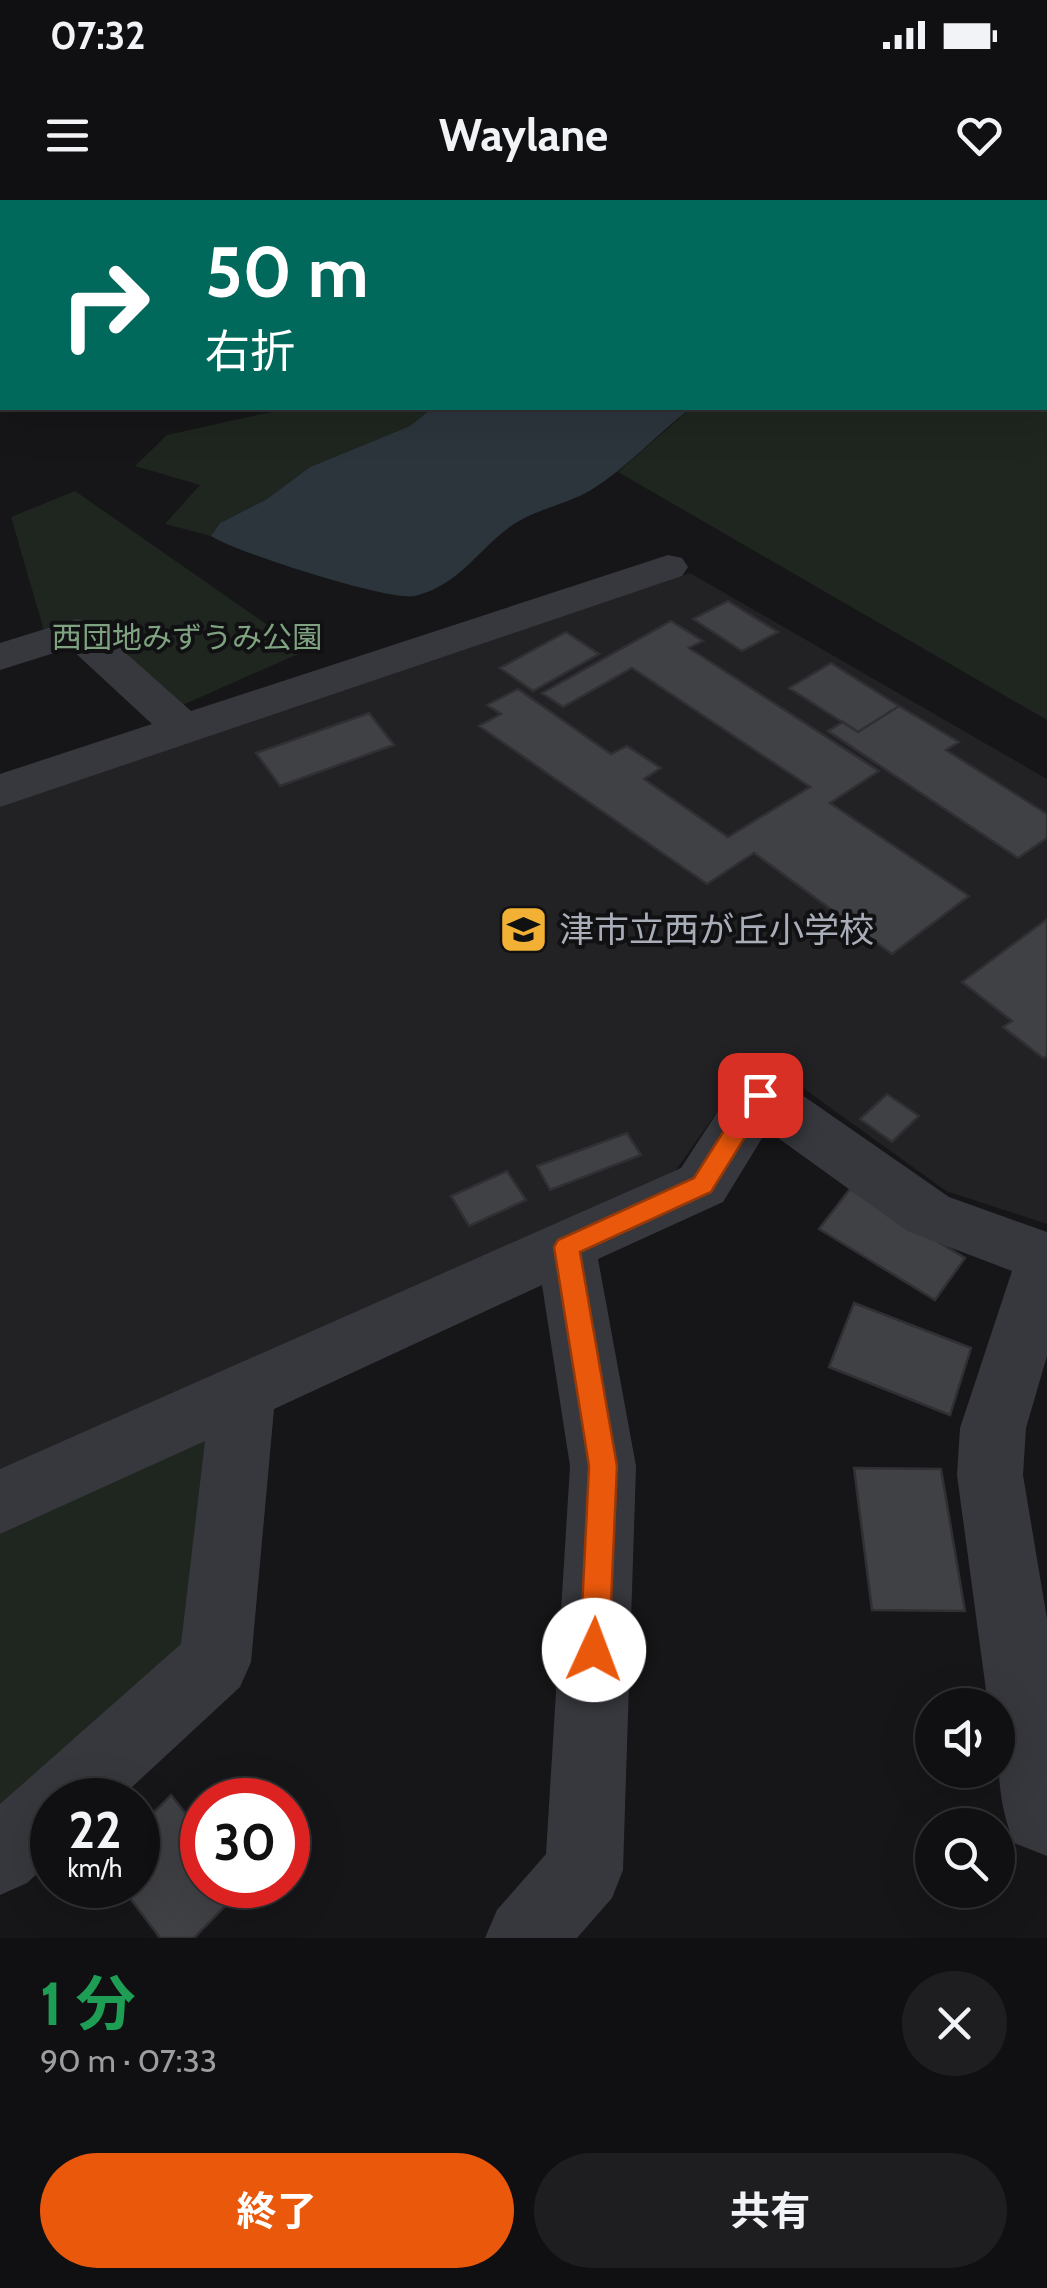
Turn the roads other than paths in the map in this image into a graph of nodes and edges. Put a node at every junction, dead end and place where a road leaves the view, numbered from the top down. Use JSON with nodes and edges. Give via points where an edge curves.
{"nodes":[{"id":1,"x":668,"y":567,"type":"dead end"},
{"id":2,"x":0,"y":658,"type":"edge"},
{"id":3,"x":185,"y":730,"type":"junction"},
{"id":4,"x":0,"y":791,"type":"edge"},
{"id":5,"x":566,"y":1247,"type":"junction"},
{"id":6,"x":1047,"y":1258,"type":"edge"},
{"id":7,"x":243,"y":1392,"type":"junction"},
{"id":8,"x":0,"y":1502,"type":"edge"},
{"id":9,"x":87,"y":1778,"type":"edge"},
{"id":10,"x":1047,"y":1818,"type":"edge"},
{"id":11,"x":30,"y":1829,"type":"edge"},
{"id":12,"x":0,"y":1856,"type":"edge"},
{"id":13,"x":525,"y":1938,"type":"edge"}],
"edges":[{"from":1,"to":3,"type":"street"},
{"from":2,"to":3,"type":"street","via":[[77,632]]},
{"from":3,"to":4,"type":"street"},
{"from":5,"to":6,"type":"street","via":[[702,1185],[760,1095],[928,1214]]},
{"from":5,"to":7,"type":"street"},
{"from":5,"to":13,"type":"street","via":[[603,1466],[584,1870]]},
{"from":6,"to":10,"type":"street","via":[[993,1428],[990,1474],[1041,1816]]},
{"from":7,"to":8,"type":"street"},
{"from":7,"to":9,"type":"street","via":[[216,1662]]},
{"from":11,"to":12,"type":"street"}]}
